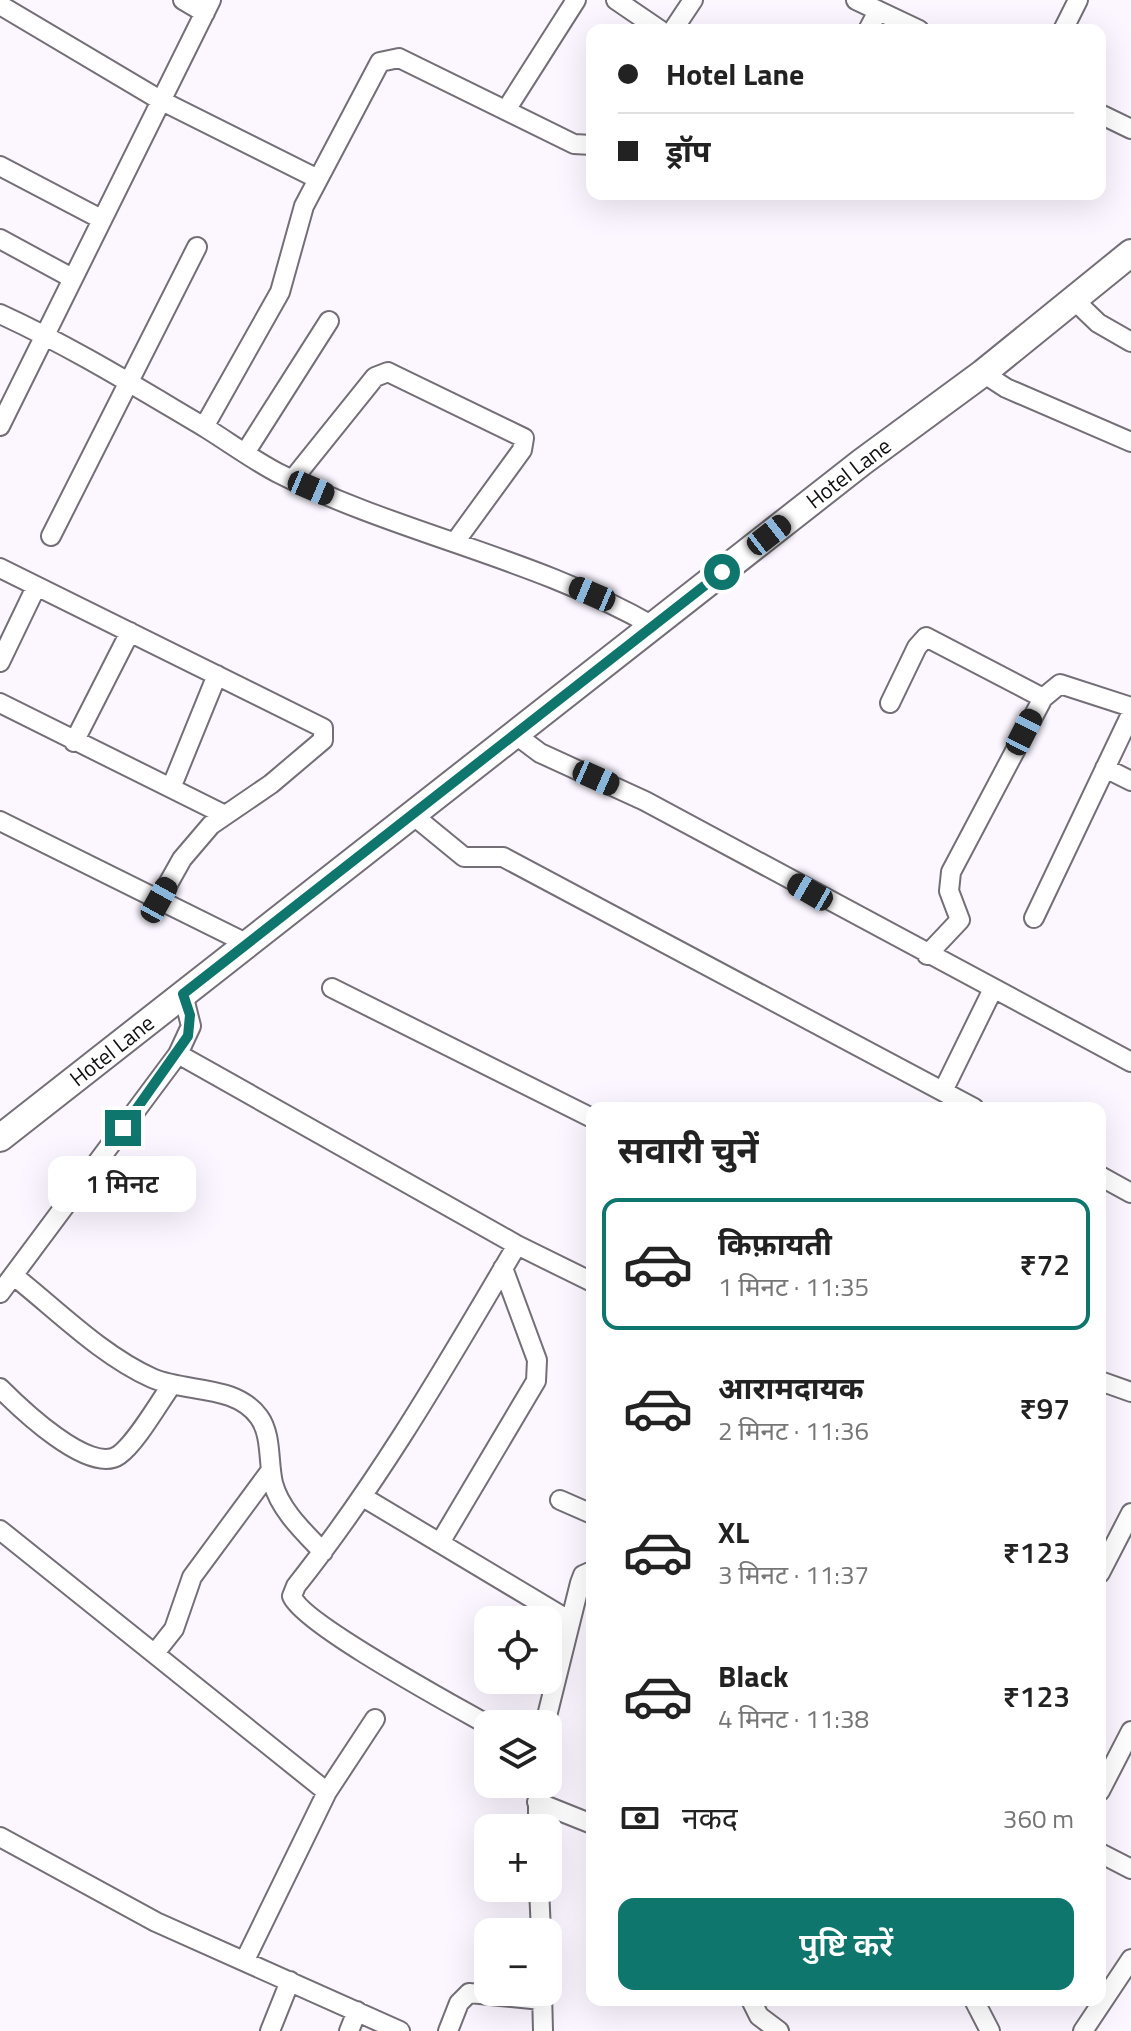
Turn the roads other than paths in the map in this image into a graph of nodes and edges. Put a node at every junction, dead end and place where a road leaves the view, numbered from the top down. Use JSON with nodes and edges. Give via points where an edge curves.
{"nodes":[{"id":1,"x":183,"y":0,"type":"edge"},
{"id":2,"x":576,"y":0,"type":"edge"},
{"id":3,"x":616,"y":0,"type":"edge"},
{"id":4,"x":693,"y":0,"type":"edge"},
{"id":5,"x":1078,"y":0,"type":"edge"},
{"id":6,"x":867,"y":4,"type":"edge"},
{"id":7,"x":0,"y":5,"type":"edge"},
{"id":8,"x":208,"y":6,"type":"edge"},
{"id":9,"x":651,"y":24,"type":"edge"},
{"id":10,"x":677,"y":24,"type":"edge"},
{"id":11,"x":868,"y":24,"type":"edge"},
{"id":12,"x":907,"y":24,"type":"edge"},
{"id":13,"x":1066,"y":24,"type":"edge"},
{"id":14,"x":160,"y":100,"type":"junction"},
{"id":15,"x":506,"y":110,"type":"junction"},
{"id":16,"x":1106,"y":117,"type":"edge"},
{"id":17,"x":1131,"y":129,"type":"edge"},
{"id":18,"x":586,"y":145,"type":"edge"},
{"id":19,"x":0,"y":166,"type":"edge"},
{"id":20,"x":318,"y":179,"type":"junction"},
{"id":21,"x":101,"y":219,"type":"junction"},
{"id":22,"x":0,"y":239,"type":"edge"},
{"id":23,"x":197,"y":247,"type":"dead end"},
{"id":24,"x":1131,"y":253,"type":"edge"},
{"id":25,"x":72,"y":278,"type":"junction"},
{"id":26,"x":1080,"y":306,"type":"junction"},
{"id":27,"x":0,"y":314,"type":"edge"},
{"id":28,"x":329,"y":321,"type":"dead end"},
{"id":29,"x":44,"y":334,"type":"junction"},
{"id":30,"x":1131,"y":342,"type":"edge"},
{"id":31,"x":994,"y":380,"type":"junction"},
{"id":32,"x":128,"y":381,"type":"junction"},
{"id":33,"x":0,"y":426,"type":"edge"},
{"id":34,"x":204,"y":427,"type":"junction"},
{"id":35,"x":1131,"y":442,"type":"edge"},
{"id":36,"x":245,"y":453,"type":"junction"},
{"id":37,"x":293,"y":479,"type":"junction"},
{"id":38,"x":51,"y":536,"type":"dead end"},
{"id":39,"x":455,"y":542,"type":"junction"},
{"id":40,"x":0,"y":568,"type":"edge"},
{"id":41,"x":36,"y":587,"type":"junction"},
{"id":42,"x":653,"y":626,"type":"junction"},
{"id":43,"x":130,"y":632,"type":"junction"},
{"id":44,"x":0,"y":662,"type":"edge"},
{"id":45,"x":217,"y":675,"type":"junction"},
{"id":46,"x":1043,"y":698,"type":"junction"},
{"id":47,"x":0,"y":703,"type":"edge"},
{"id":48,"x":890,"y":703,"type":"dead end"},
{"id":49,"x":1131,"y":707,"type":"edge"},
{"id":50,"x":1131,"y":714,"type":"edge"},
{"id":51,"x":74,"y":742,"type":"junction"},
{"id":52,"x":526,"y":742,"type":"junction"},
{"id":53,"x":1105,"y":768,"type":"junction"},
{"id":54,"x":1131,"y":781,"type":"edge"},
{"id":55,"x":171,"y":788,"type":"junction"},
{"id":56,"x":225,"y":815,"type":"junction"},
{"id":57,"x":0,"y":821,"type":"edge"},
{"id":58,"x":429,"y":829,"type":"junction"},
{"id":59,"x":159,"y":900,"type":"junction"},
{"id":60,"x":1034,"y":918,"type":"dead end"},
{"id":61,"x":246,"y":943,"type":"junction"},
{"id":62,"x":927,"y":955,"type":"junction"},
{"id":63,"x":332,"y":988,"type":"dead end"},
{"id":64,"x":993,"y":989,"type":"junction"},
{"id":65,"x":187,"y":1005,"type":"junction"},
{"id":66,"x":178,"y":1054,"type":"junction"},
{"id":67,"x":1131,"y":1062,"type":"edge"},
{"id":68,"x":943,"y":1091,"type":"junction"},
{"id":69,"x":963,"y":1102,"type":"edge"},
{"id":70,"x":586,"y":1115,"type":"edge"},
{"id":71,"x":0,"y":1138,"type":"edge"},
{"id":72,"x":1106,"y":1179,"type":"edge"},
{"id":73,"x":1131,"y":1193,"type":"edge"},
{"id":74,"x":517,"y":1245,"type":"junction"},
{"id":75,"x":503,"y":1268,"type":"junction"},
{"id":76,"x":14,"y":1276,"type":"junction"},
{"id":77,"x":586,"y":1279,"type":"edge"},
{"id":78,"x":0,"y":1293,"type":"edge"},
{"id":79,"x":1106,"y":1383,"type":"edge"},
{"id":80,"x":171,"y":1386,"type":"junction"},
{"id":81,"x":0,"y":1388,"type":"edge"},
{"id":82,"x":1131,"y":1392,"type":"edge"},
{"id":83,"x":271,"y":1470,"type":"junction"},
{"id":84,"x":363,"y":1497,"type":"junction"},
{"id":85,"x":560,"y":1500,"type":"dead end"},
{"id":86,"x":586,"y":1511,"type":"edge"},
{"id":87,"x":1131,"y":1513,"type":"edge"},
{"id":88,"x":0,"y":1530,"type":"edge"},
{"id":89,"x":441,"y":1541,"type":"junction"},
{"id":90,"x":323,"y":1552,"type":"junction"},
{"id":91,"x":1106,"y":1561,"type":"edge"},
{"id":92,"x":586,"y":1574,"type":"edge"},
{"id":93,"x":570,"y":1621,"type":"junction"},
{"id":94,"x":155,"y":1653,"type":"junction"},
{"id":95,"x":548,"y":1710,"type":"edge"},
{"id":96,"x":474,"y":1717,"type":"edge"},
{"id":97,"x":375,"y":1719,"type":"dead end"},
{"id":98,"x":1131,"y":1731,"type":"edge"},
{"id":99,"x":1106,"y":1779,"type":"edge"},
{"id":100,"x":327,"y":1792,"type":"junction"},
{"id":101,"x":546,"y":1798,"type":"edge"},
{"id":102,"x":586,"y":1821,"type":"edge"},
{"id":103,"x":0,"y":1837,"type":"edge"},
{"id":104,"x":1106,"y":1856,"type":"edge"},
{"id":105,"x":1131,"y":1869,"type":"edge"},
{"id":106,"x":1131,"y":1959,"type":"edge"},
{"id":107,"x":245,"y":1960,"type":"junction"},
{"id":108,"x":290,"y":1981,"type":"junction"},
{"id":109,"x":474,"y":1993,"type":"edge"},
{"id":110,"x":1106,"y":1996,"type":"edge"},
{"id":111,"x":542,"y":2006,"type":"edge"},
{"id":112,"x":754,"y":2006,"type":"edge"},
{"id":113,"x":977,"y":2006,"type":"edge"},
{"id":114,"x":1100,"y":2006,"type":"edge"},
{"id":115,"x":357,"y":2011,"type":"junction"},
{"id":116,"x":270,"y":2031,"type":"edge"},
{"id":117,"x":349,"y":2031,"type":"edge"},
{"id":118,"x":400,"y":2031,"type":"edge"},
{"id":119,"x":448,"y":2031,"type":"edge"},
{"id":120,"x":543,"y":2031,"type":"edge"},
{"id":121,"x":779,"y":2031,"type":"edge"},
{"id":122,"x":990,"y":2031,"type":"edge"},
{"id":123,"x":1083,"y":2031,"type":"edge"}],
"edges":[{"from":1,"to":8,"type":"street"},
{"from":2,"to":15,"type":"street"},
{"from":3,"to":9,"type":"street"},
{"from":4,"to":10,"type":"street"},
{"from":5,"to":13,"type":"street"},
{"from":6,"to":11,"type":"street"},
{"from":6,"to":12,"type":"street"},
{"from":7,"to":14,"type":"street"},
{"from":8,"to":14,"type":"street"},
{"from":14,"to":20,"type":"street"},
{"from":14,"to":21,"type":"street"},
{"from":15,"to":18,"type":"street","via":[[574,144]]},
{"from":15,"to":20,"type":"street","via":[[399,58],[387,59],[380,62]]},
{"from":16,"to":17,"type":"street"},
{"from":19,"to":21,"type":"street"},
{"from":20,"to":34,"type":"street","via":[[296,224],[280,292]]},
{"from":21,"to":25,"type":"street"},
{"from":22,"to":25,"type":"street"},
{"from":23,"to":32,"type":"street"},
{"from":24,"to":26,"type":"street","name":"Hotel Lane"},
{"from":25,"to":29,"type":"street"},
{"from":26,"to":30,"type":"street"},
{"from":26,"to":31,"type":"street","name":"Hotel Lane"},
{"from":27,"to":29,"type":"street"},
{"from":28,"to":36,"type":"street"},
{"from":29,"to":32,"type":"street"},
{"from":29,"to":33,"type":"street"},
{"from":31,"to":35,"type":"street"},
{"from":31,"to":42,"type":"street","name":"Hotel Lane"},
{"from":32,"to":34,"type":"street"},
{"from":32,"to":38,"type":"street"},
{"from":34,"to":36,"type":"street"},
{"from":36,"to":37,"type":"street"},
{"from":37,"to":39,"type":"street","via":[[388,521]]},
{"from":37,"to":39,"type":"street","via":[[375,377],[388,372],[524,438],[522,450]]},
{"from":39,"to":42,"type":"street","via":[[546,574]]},
{"from":40,"to":41,"type":"street"},
{"from":41,"to":43,"type":"street"},
{"from":41,"to":44,"type":"street"},
{"from":42,"to":52,"type":"street","name":"Hotel Lane"},
{"from":43,"to":45,"type":"street"},
{"from":43,"to":51,"type":"street"},
{"from":45,"to":55,"type":"street"},
{"from":45,"to":56,"type":"street","via":[[317,723],[325,733],[271,784]]},
{"from":46,"to":48,"type":"street","via":[[926,637]]},
{"from":46,"to":49,"type":"street","via":[[1060,684]]},
{"from":46,"to":62,"type":"street","via":[[951,872],[949,891],[960,920]]},
{"from":47,"to":51,"type":"street"},
{"from":50,"to":53,"type":"street"},
{"from":51,"to":55,"type":"street"},
{"from":52,"to":58,"type":"street","name":"Hotel Lane"},
{"from":52,"to":62,"type":"street"},
{"from":53,"to":54,"type":"street"},
{"from":53,"to":60,"type":"street"},
{"from":55,"to":56,"type":"street"},
{"from":56,"to":59,"type":"street","via":[[193,844]]},
{"from":57,"to":59,"type":"street"},
{"from":58,"to":61,"type":"street","name":"Hotel Lane"},
{"from":58,"to":68,"type":"street","via":[[464,857],[499,855]]},
{"from":59,"to":61,"type":"street"},
{"from":61,"to":65,"type":"street","name":"Hotel Lane"},
{"from":62,"to":64,"type":"street"},
{"from":63,"to":70,"type":"street"},
{"from":64,"to":67,"type":"street"},
{"from":64,"to":68,"type":"street"},
{"from":65,"to":66,"type":"street","via":[[188,1036]]},
{"from":65,"to":71,"type":"street","name":"Hotel Lane"},
{"from":66,"to":74,"type":"street"},
{"from":66,"to":76,"type":"street"},
{"from":68,"to":69,"type":"street"},
{"from":72,"to":73,"type":"street"},
{"from":74,"to":75,"type":"street"},
{"from":74,"to":77,"type":"street"},
{"from":75,"to":84,"type":"street"},
{"from":75,"to":89,"type":"street","via":[[537,1360],[536,1381]]},
{"from":76,"to":78,"type":"street"},
{"from":76,"to":80,"type":"street","via":[[111,1354]]},
{"from":79,"to":82,"type":"street"},
{"from":80,"to":81,"type":"street","via":[[119,1455],[104,1459],[56,1437]]},
{"from":80,"to":83,"type":"street","via":[[224,1394],[259,1416]]},
{"from":83,"to":90,"type":"street","via":[[284,1507]]},
{"from":83,"to":94,"type":"street","via":[[197,1569],[174,1629]]},
{"from":84,"to":89,"type":"street"},
{"from":84,"to":90,"type":"street"},
{"from":85,"to":86,"type":"street"},
{"from":87,"to":91,"type":"street"},
{"from":88,"to":94,"type":"street"},
{"from":89,"to":93,"type":"street"},
{"from":90,"to":96,"type":"street","via":[[296,1586],[292,1596],[298,1606]]},
{"from":92,"to":93,"type":"street"},
{"from":93,"to":95,"type":"street"},
{"from":94,"to":100,"type":"street"},
{"from":97,"to":100,"type":"street"},
{"from":98,"to":99,"type":"street"},
{"from":100,"to":107,"type":"street"},
{"from":101,"to":102,"type":"street"},
{"from":103,"to":107,"type":"street","via":[[143,1916]]},
{"from":104,"to":105,"type":"street"},
{"from":106,"to":110,"type":"street"},
{"from":107,"to":108,"type":"street"},
{"from":108,"to":115,"type":"street"},
{"from":108,"to":116,"type":"street"},
{"from":109,"to":119,"type":"street","via":[[459,2003]]},
{"from":111,"to":120,"type":"street"},
{"from":112,"to":121,"type":"street"},
{"from":113,"to":122,"type":"street"},
{"from":114,"to":123,"type":"street"},
{"from":115,"to":117,"type":"street"},
{"from":115,"to":118,"type":"street"}]}
